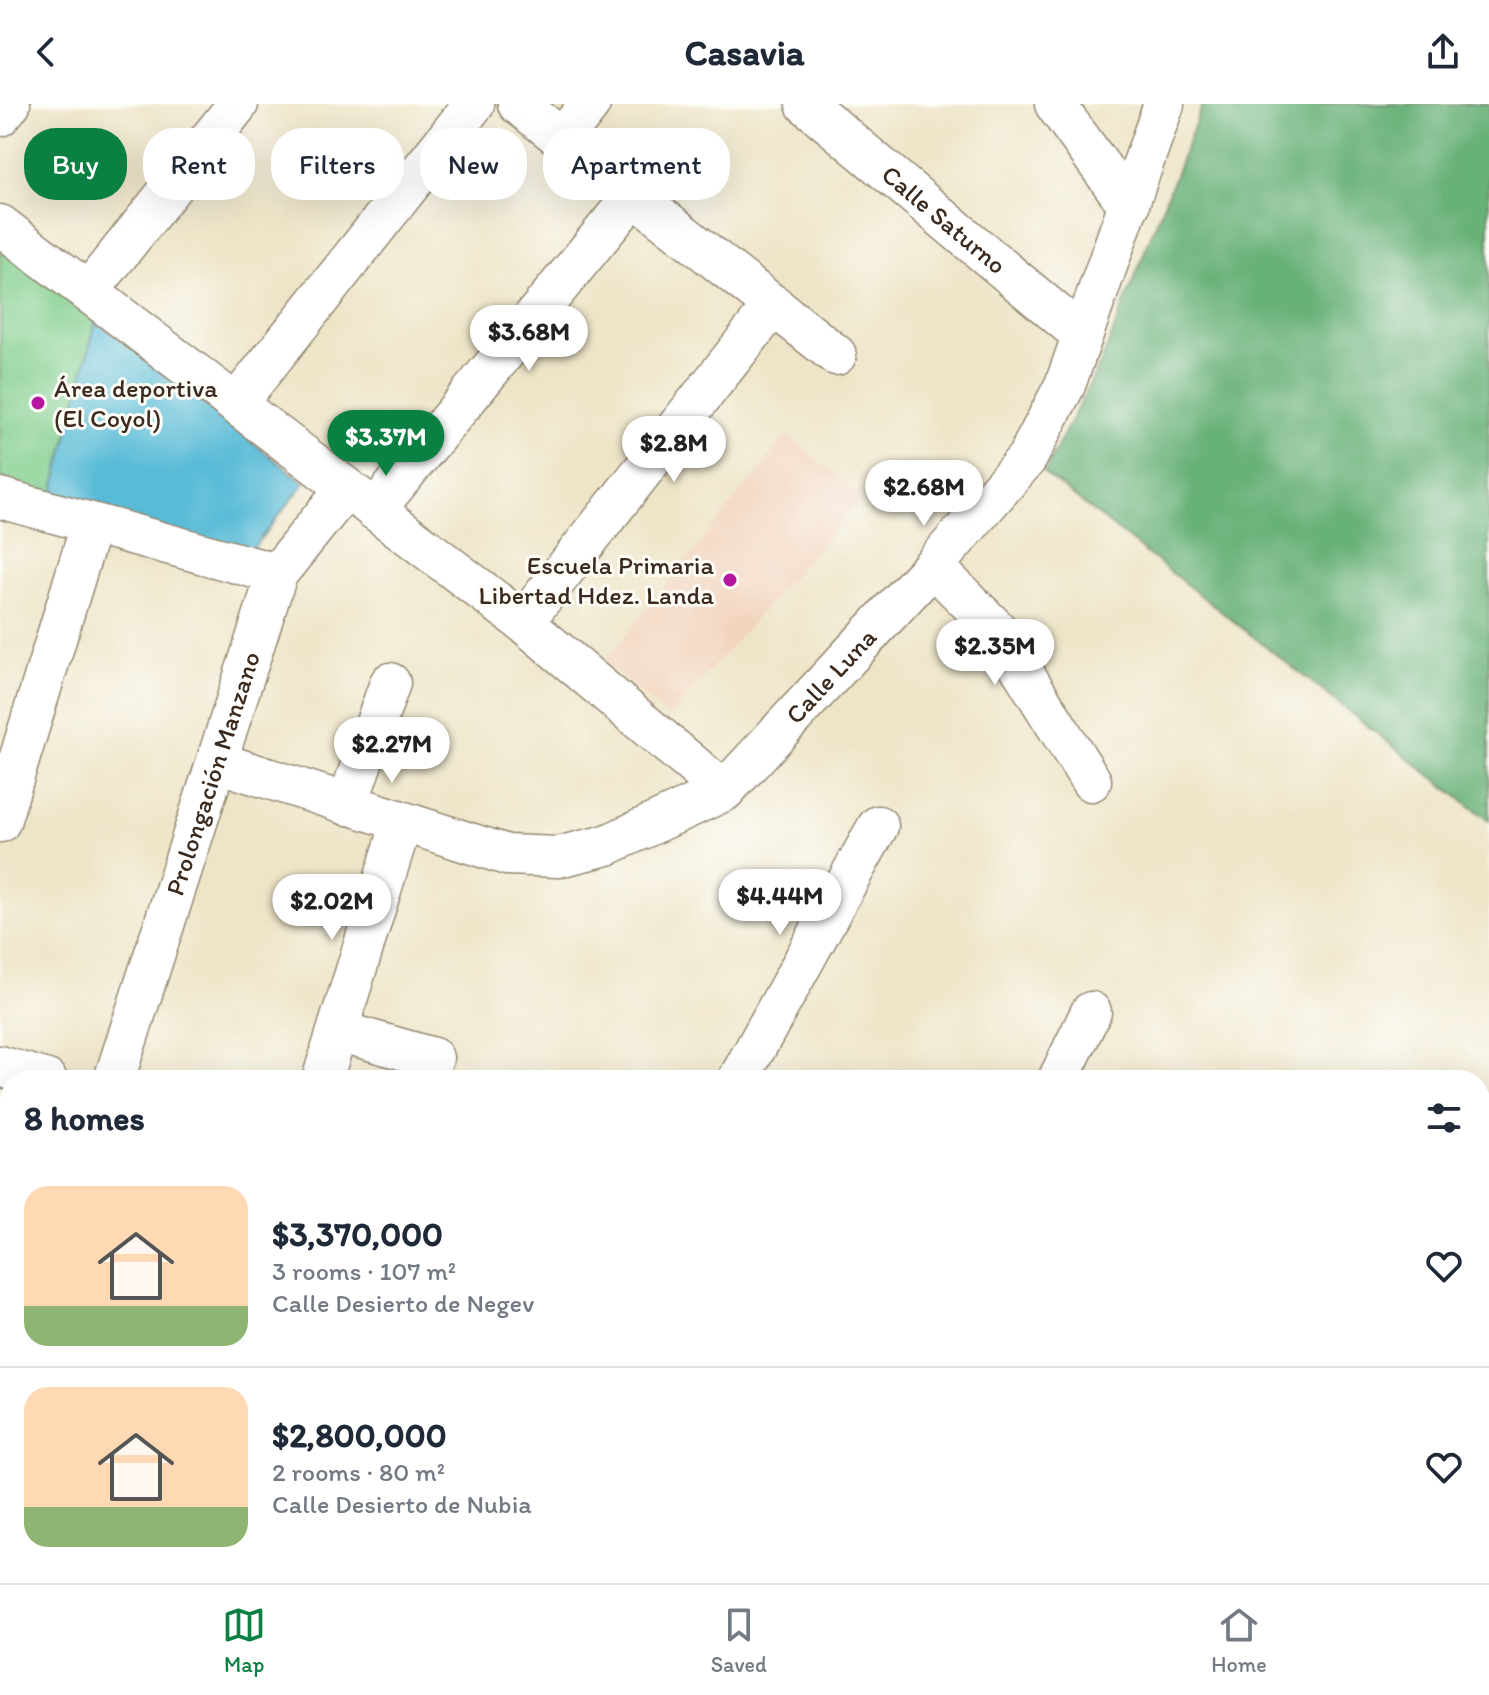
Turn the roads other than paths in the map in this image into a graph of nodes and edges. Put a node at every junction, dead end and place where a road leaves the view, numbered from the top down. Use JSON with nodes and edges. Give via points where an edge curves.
{"nodes":[{"id":1,"x":10,"y":104,"type":"edge"},
{"id":2,"x":238,"y":104,"type":"edge"},
{"id":3,"x":474,"y":104,"type":"edge"},
{"id":4,"x":518,"y":104,"type":"edge"},
{"id":5,"x":590,"y":104,"type":"edge"},
{"id":6,"x":806,"y":104,"type":"edge"},
{"id":7,"x":1055,"y":104,"type":"edge"},
{"id":8,"x":1164,"y":104,"type":"edge"},
{"id":9,"x":0,"y":116,"type":"edge"},
{"id":10,"x":548,"y":128,"type":"edge"},
{"id":11,"x":571,"y":128,"type":"edge"},
{"id":12,"x":630,"y":200,"type":"edge"},
{"id":13,"x":640,"y":200,"type":"edge"},
{"id":14,"x":1129,"y":206,"type":"junction"},
{"id":15,"x":0,"y":225,"type":"edge"},
{"id":16,"x":88,"y":292,"type":"junction"},
{"id":17,"x":774,"y":305,"type":"junction"},
{"id":18,"x":1082,"y":335,"type":"junction"},
{"id":19,"x":836,"y":355,"type":"dead end"},
{"id":20,"x":236,"y":404,"type":"junction"},
{"id":21,"x":0,"y":498,"type":"edge"},
{"id":22,"x":361,"y":499,"type":"junction"},
{"id":23,"x":91,"y":525,"type":"junction"},
{"id":24,"x":933,"y":566,"type":"junction"},
{"id":25,"x":277,"y":574,"type":"junction"},
{"id":26,"x":523,"y":622,"type":"junction"},
{"id":27,"x":390,"y":683,"type":"dead end"},
{"id":28,"x":217,"y":762,"type":"junction"},
{"id":29,"x":1091,"y":781,"type":"dead end"},
{"id":30,"x":724,"y":791,"type":"junction"},
{"id":31,"x":347,"y":805,"type":"junction"},
{"id":32,"x":0,"y":822,"type":"edge"},
{"id":33,"x":402,"y":822,"type":"junction"},
{"id":34,"x":878,"y":826,"type":"dead end"},
{"id":35,"x":1091,"y":1012,"type":"dead end"},
{"id":36,"x":338,"y":1031,"type":"junction"},
{"id":37,"x":433,"y":1058,"type":"dead end"},
{"id":38,"x":117,"y":1070,"type":"edge"},
{"id":39,"x":325,"y":1070,"type":"edge"},
{"id":40,"x":744,"y":1070,"type":"edge"},
{"id":41,"x":1063,"y":1070,"type":"edge"}],
"edges":[{"from":1,"to":9,"type":"street"},
{"from":2,"to":16,"type":"street"},
{"from":3,"to":20,"type":"street"},
{"from":4,"to":10,"type":"street"},
{"from":5,"to":11,"type":"street"},
{"from":6,"to":18,"type":"street","name":"Calle Saturno"},
{"from":7,"to":14,"type":"street"},
{"from":8,"to":14,"type":"street","name":"Calle Luna"},
{"from":12,"to":22,"type":"street","name":"Prolongación Manzano"},
{"from":13,"to":17,"type":"street"},
{"from":14,"to":18,"type":"street","name":"Calle Luna"},
{"from":15,"to":16,"type":"street"},
{"from":16,"to":20,"type":"street"},
{"from":17,"to":19,"type":"street"},
{"from":17,"to":26,"type":"street"},
{"from":18,"to":24,"type":"street","name":"Calle Luna","via":[[1065,385],[1027,458]]},
{"from":20,"to":22,"type":"street"},
{"from":21,"to":23,"type":"street"},
{"from":22,"to":25,"type":"street","name":"Prolongación Manzano"},
{"from":22,"to":26,"type":"street"},
{"from":23,"to":25,"type":"street"},
{"from":23,"to":32,"type":"street"},
{"from":24,"to":29,"type":"street","via":[[997,630]]},
{"from":24,"to":30,"type":"street","name":"Calle Luna"},
{"from":25,"to":28,"type":"street","name":"Prolongación Manzano"},
{"from":26,"to":30,"type":"street"},
{"from":27,"to":31,"type":"street"},
{"from":28,"to":31,"type":"street","name":"Calle Luna"},
{"from":28,"to":38,"type":"street","name":"Prolongación Manzano"},
{"from":30,"to":33,"type":"street","name":"Calle Luna","via":[[607,845],[558,857],[507,855]]},
{"from":31,"to":33,"type":"street","name":"Calle Luna"},
{"from":33,"to":36,"type":"street"},
{"from":34,"to":40,"type":"street"},
{"from":35,"to":41,"type":"street"},
{"from":36,"to":37,"type":"street"},
{"from":36,"to":39,"type":"street"}]}
